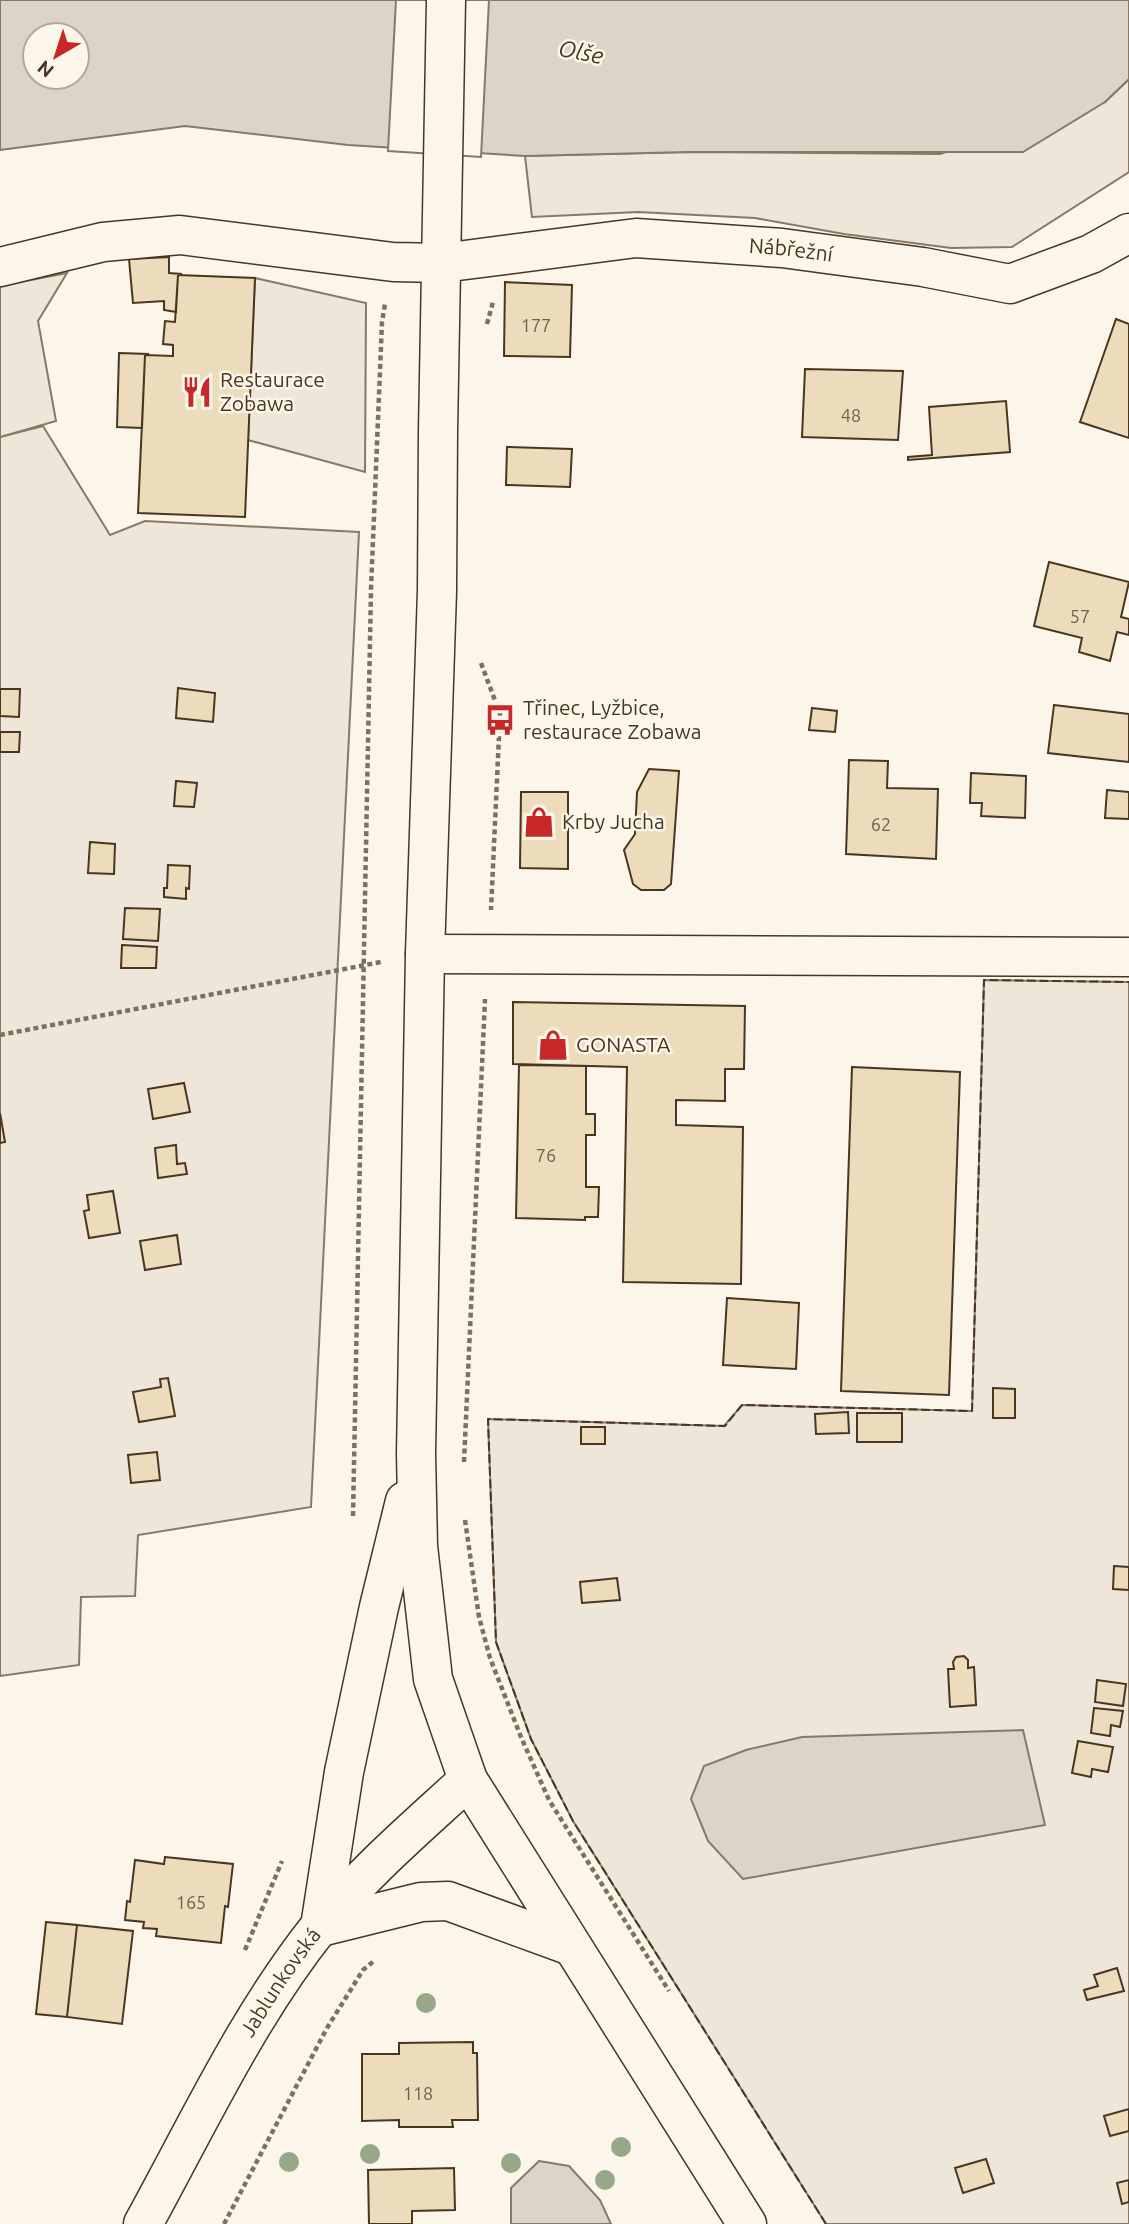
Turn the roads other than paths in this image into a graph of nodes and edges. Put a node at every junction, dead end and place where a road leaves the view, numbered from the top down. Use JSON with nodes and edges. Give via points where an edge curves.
{"nodes":[{"id":1,"x":446,"y":0,"type":"edge"},
{"id":2,"x":1129,"y":233,"type":"edge"},
{"id":3,"x":442,"y":263,"type":"junction"},
{"id":4,"x":0,"y":267,"type":"edge"},
{"id":5,"x":425,"y":954,"type":"junction"},
{"id":6,"x":1129,"y":957,"type":"edge"},
{"id":7,"x":416,"y":1454,"type":"junction"},
{"id":8,"x":468,"y":1780,"type":"junction"},
{"id":9,"x":320,"y":1927,"type":"junction"},
{"id":10,"x":571,"y":1946,"type":"junction"},
{"id":11,"x":143,"y":2224,"type":"edge"},
{"id":12,"x":747,"y":2224,"type":"edge"}],
"edges":[{"from":1,"to":3,"type":"main road"},
{"from":2,"to":3,"type":"main road","name":"Nábřežní","via":[[1091,254],[1010,285],[923,267],[782,248],[636,238]]},
{"from":3,"to":4,"type":"main road","name":"Nábřežní","via":[[393,262],[180,235],[103,242]]},
{"from":3,"to":5,"type":"main road"},
{"from":5,"to":6,"type":"main road"},
{"from":5,"to":7,"type":"main road"},
{"from":7,"to":8,"type":"main road","via":[[418,1546],[433,1679]]},
{"from":7,"to":9,"type":"main road","via":[[344,1772]]},
{"from":8,"to":9,"type":"main road","name":"Jablunkovská","via":[[370,1869]]},
{"from":8,"to":10,"type":"main road"},
{"from":9,"to":10,"type":"main road","via":[[421,1902],[448,1901]]},
{"from":9,"to":11,"type":"main road","name":"Jablunkovská","via":[[246,2038]]},
{"from":10,"to":12,"type":"main road"}]}
